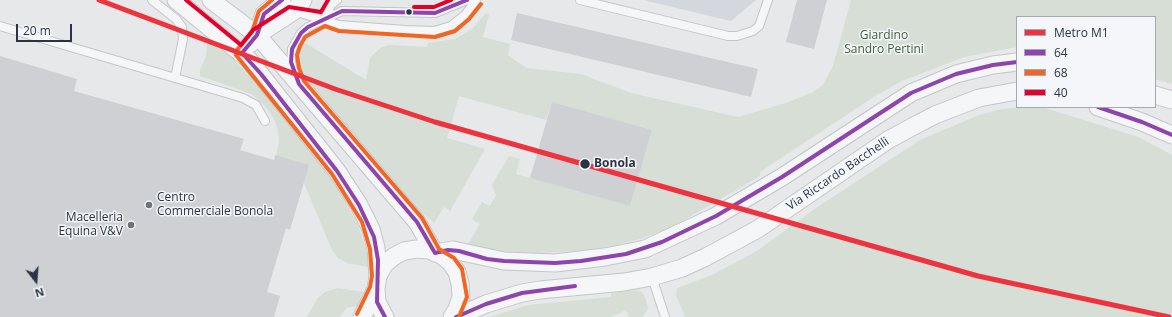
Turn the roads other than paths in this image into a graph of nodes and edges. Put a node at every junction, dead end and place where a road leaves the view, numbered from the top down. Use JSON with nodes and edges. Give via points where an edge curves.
{"nodes":[{"id":1,"x":152,"y":0,"type":"edge"},
{"id":2,"x":176,"y":0,"type":"edge"},
{"id":3,"x":211,"y":0,"type":"edge"},
{"id":4,"x":337,"y":0,"type":"edge"},
{"id":5,"x":467,"y":0,"type":"edge"},
{"id":6,"x":476,"y":0,"type":"edge"},
{"id":7,"x":580,"y":0,"type":"edge"},
{"id":8,"x":768,"y":0,"type":"edge"},
{"id":9,"x":293,"y":4,"type":"edge"},
{"id":10,"x":325,"y":19,"type":"junction"},
{"id":11,"x":0,"y":26,"type":"edge"},
{"id":12,"x":258,"y":35,"type":"junction"},
{"id":13,"x":242,"y":53,"type":"junction"},
{"id":14,"x":1016,"y":62,"type":"edge"},
{"id":15,"x":175,"y":78,"type":"junction"},
{"id":16,"x":299,"y":84,"type":"junction"},
{"id":17,"x":1016,"y":91,"type":"edge"},
{"id":18,"x":1156,"y":95,"type":"edge"},
{"id":19,"x":1172,"y":100,"type":"edge"},
{"id":20,"x":1101,"y":108,"type":"edge"},
{"id":21,"x":265,"y":121,"type":"dead end"},
{"id":22,"x":1172,"y":135,"type":"edge"},
{"id":23,"x":435,"y":253,"type":"junction"},
{"id":24,"x":652,"y":277,"type":"junction"},
{"id":25,"x":377,"y":282,"type":"junction"},
{"id":26,"x":662,"y":305,"type":"junction"},
{"id":27,"x":362,"y":317,"type":"edge"},
{"id":28,"x":385,"y":317,"type":"edge"},
{"id":29,"x":452,"y":317,"type":"edge"},
{"id":30,"x":456,"y":317,"type":"edge"},
{"id":31,"x":658,"y":317,"type":"edge"},
{"id":32,"x":665,"y":317,"type":"edge"}],
"edges":[{"from":1,"to":15,"type":"lane","via":[[176,18],[182,27],[183,39]]},
{"from":2,"to":13,"type":"street"},
{"from":3,"to":12,"type":"street"},
{"from":4,"to":10,"type":"lane","via":[[331,5]]},
{"from":5,"to":10,"type":"lane","via":[[435,13],[342,11]]},
{"from":6,"to":10,"type":"lane","via":[[465,15],[451,26],[434,31],[339,25]]},
{"from":7,"to":8,"type":"lane","via":[[728,36],[737,36],[753,31],[759,26]]},
{"from":9,"to":10,"type":"lane"},
{"from":9,"to":12,"type":"street","via":[[264,14]]},
{"from":10,"to":16,"type":"lane","via":[[308,27],[294,43],[291,62]]},
{"from":11,"to":15,"type":"lane"},
{"from":12,"to":13,"type":"street"},
{"from":12,"to":16,"type":"street"},
{"from":13,"to":25,"type":"street","via":[[349,188],[372,233],[378,260]]},
{"from":14,"to":23,"type":"street","via":[[956,74],[911,93],[782,177],[689,230],[645,249],[605,258],[555,263],[504,262],[453,250]]},
{"from":15,"to":21,"type":"lane","via":[[250,101],[260,110]]},
{"from":16,"to":23,"type":"street","via":[[417,222]]},
{"from":17,"to":24,"type":"street","name":"Via Riccardo Bacchelli","via":[[979,98],[912,127],[888,140],[758,229],[706,257]]},
{"from":18,"to":19,"type":"street"},
{"from":20,"to":22,"type":"street"},
{"from":23,"to":25,"type":"street","via":[[416,249],[404,251],[384,265]]},
{"from":23,"to":29,"type":"street","via":[[450,262],[457,272],[461,297]]},
{"from":24,"to":26,"type":"lane"},
{"from":24,"to":30,"type":"street","name":"Via Riccardo Bacchelli","via":[[603,285],[528,292],[486,304]]},
{"from":25,"to":27,"type":"street"},
{"from":25,"to":28,"type":"street","via":[[377,302]]},
{"from":26,"to":31,"type":"lane"},
{"from":26,"to":32,"type":"lane"}]}
